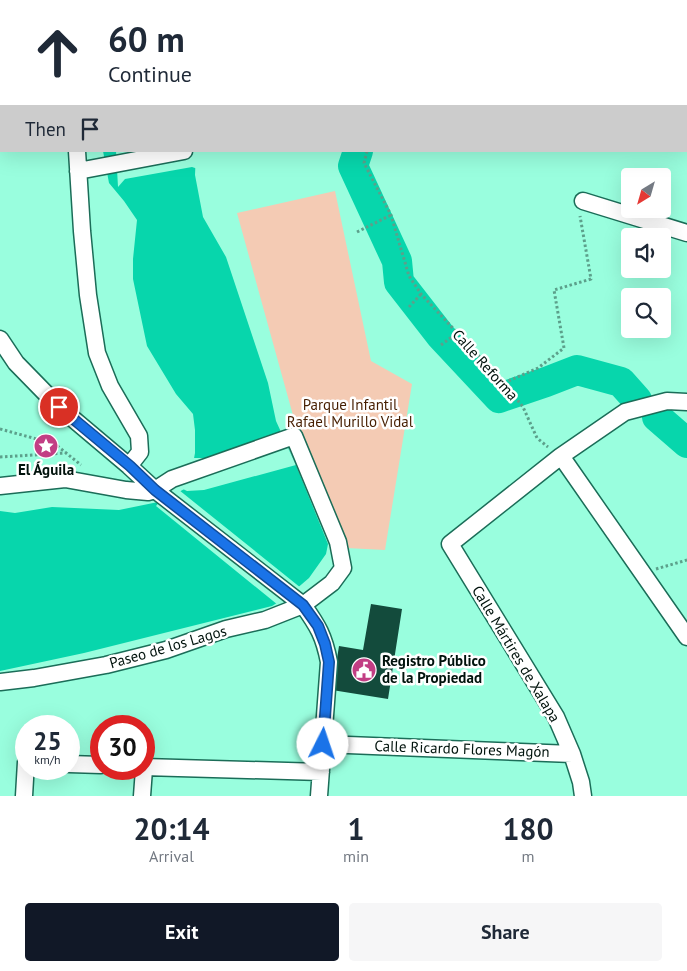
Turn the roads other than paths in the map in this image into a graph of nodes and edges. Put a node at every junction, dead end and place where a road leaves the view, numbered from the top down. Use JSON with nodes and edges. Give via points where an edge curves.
{"nodes":[{"id":1,"x":77,"y":152,"type":"edge"},
{"id":2,"x":179,"y":152,"type":"edge"},
{"id":3,"x":85,"y":170,"type":"junction"},
{"id":4,"x":583,"y":201,"type":"road end"},
{"id":5,"x":687,"y":233,"type":"edge"},
{"id":6,"x":0,"y":339,"type":"edge"},
{"id":7,"x":687,"y":402,"type":"edge"},
{"id":8,"x":561,"y":456,"type":"junction"},
{"id":9,"x":130,"y":466,"type":"junction"},
{"id":10,"x":0,"y":486,"type":"edge"},
{"id":11,"x":160,"y":493,"type":"junction"},
{"id":12,"x":299,"y":602,"type":"junction"},
{"id":13,"x":687,"y":637,"type":"edge"},
{"id":14,"x":0,"y":682,"type":"edge"},
{"id":15,"x":323,"y":744,"type":"junction"},
{"id":16,"x":572,"y":754,"type":"junction"},
{"id":17,"x":155,"y":768,"type":"edge"},
{"id":18,"x":321,"y":772,"type":"junction"},
{"id":19,"x":25,"y":780,"type":"edge"},
{"id":20,"x":143,"y":780,"type":"edge"},
{"id":21,"x":24,"y":796,"type":"edge"},
{"id":22,"x":142,"y":796,"type":"edge"},
{"id":23,"x":320,"y":796,"type":"edge"},
{"id":24,"x":583,"y":796,"type":"edge"}],
"edges":[{"from":1,"to":3,"type":"street"},
{"from":2,"to":3,"type":"street"},
{"from":3,"to":9,"type":"street","via":[[88,295],[97,353],[110,386],[139,436],[140,452]]},
{"from":4,"to":5,"type":"street"},
{"from":6,"to":9,"type":"street","via":[[16,363],[59,407]]},
{"from":7,"to":8,"type":"street","via":[[667,401],[625,412]]},
{"from":8,"to":13,"type":"street"},
{"from":8,"to":16,"type":"street","name":"Calle Mártires de Xalapa","via":[[450,544],[556,717]]},
{"from":9,"to":11,"type":"street"},
{"from":10,"to":11,"type":"street","via":[[65,478]]},
{"from":11,"to":12,"type":"street"},
{"from":11,"to":12,"type":"street","name":"Paseo de los Lagos","via":[[172,480],[290,437],[338,542],[343,568],[332,583]]},
{"from":12,"to":14,"type":"street","name":"Paseo de los Lagos","via":[[265,620],[166,650],[106,665]]},
{"from":12,"to":15,"type":"street","via":[[318,626],[329,662]]},
{"from":15,"to":16,"type":"street","name":"Calle Ricardo Flores Magón"},
{"from":15,"to":18,"type":"street"},
{"from":16,"to":24,"type":"street","name":"Calle Mártires de Xalapa"},
{"from":17,"to":18,"type":"street"},
{"from":18,"to":23,"type":"street"},
{"from":19,"to":21,"type":"street"},
{"from":20,"to":22,"type":"street"}]}
